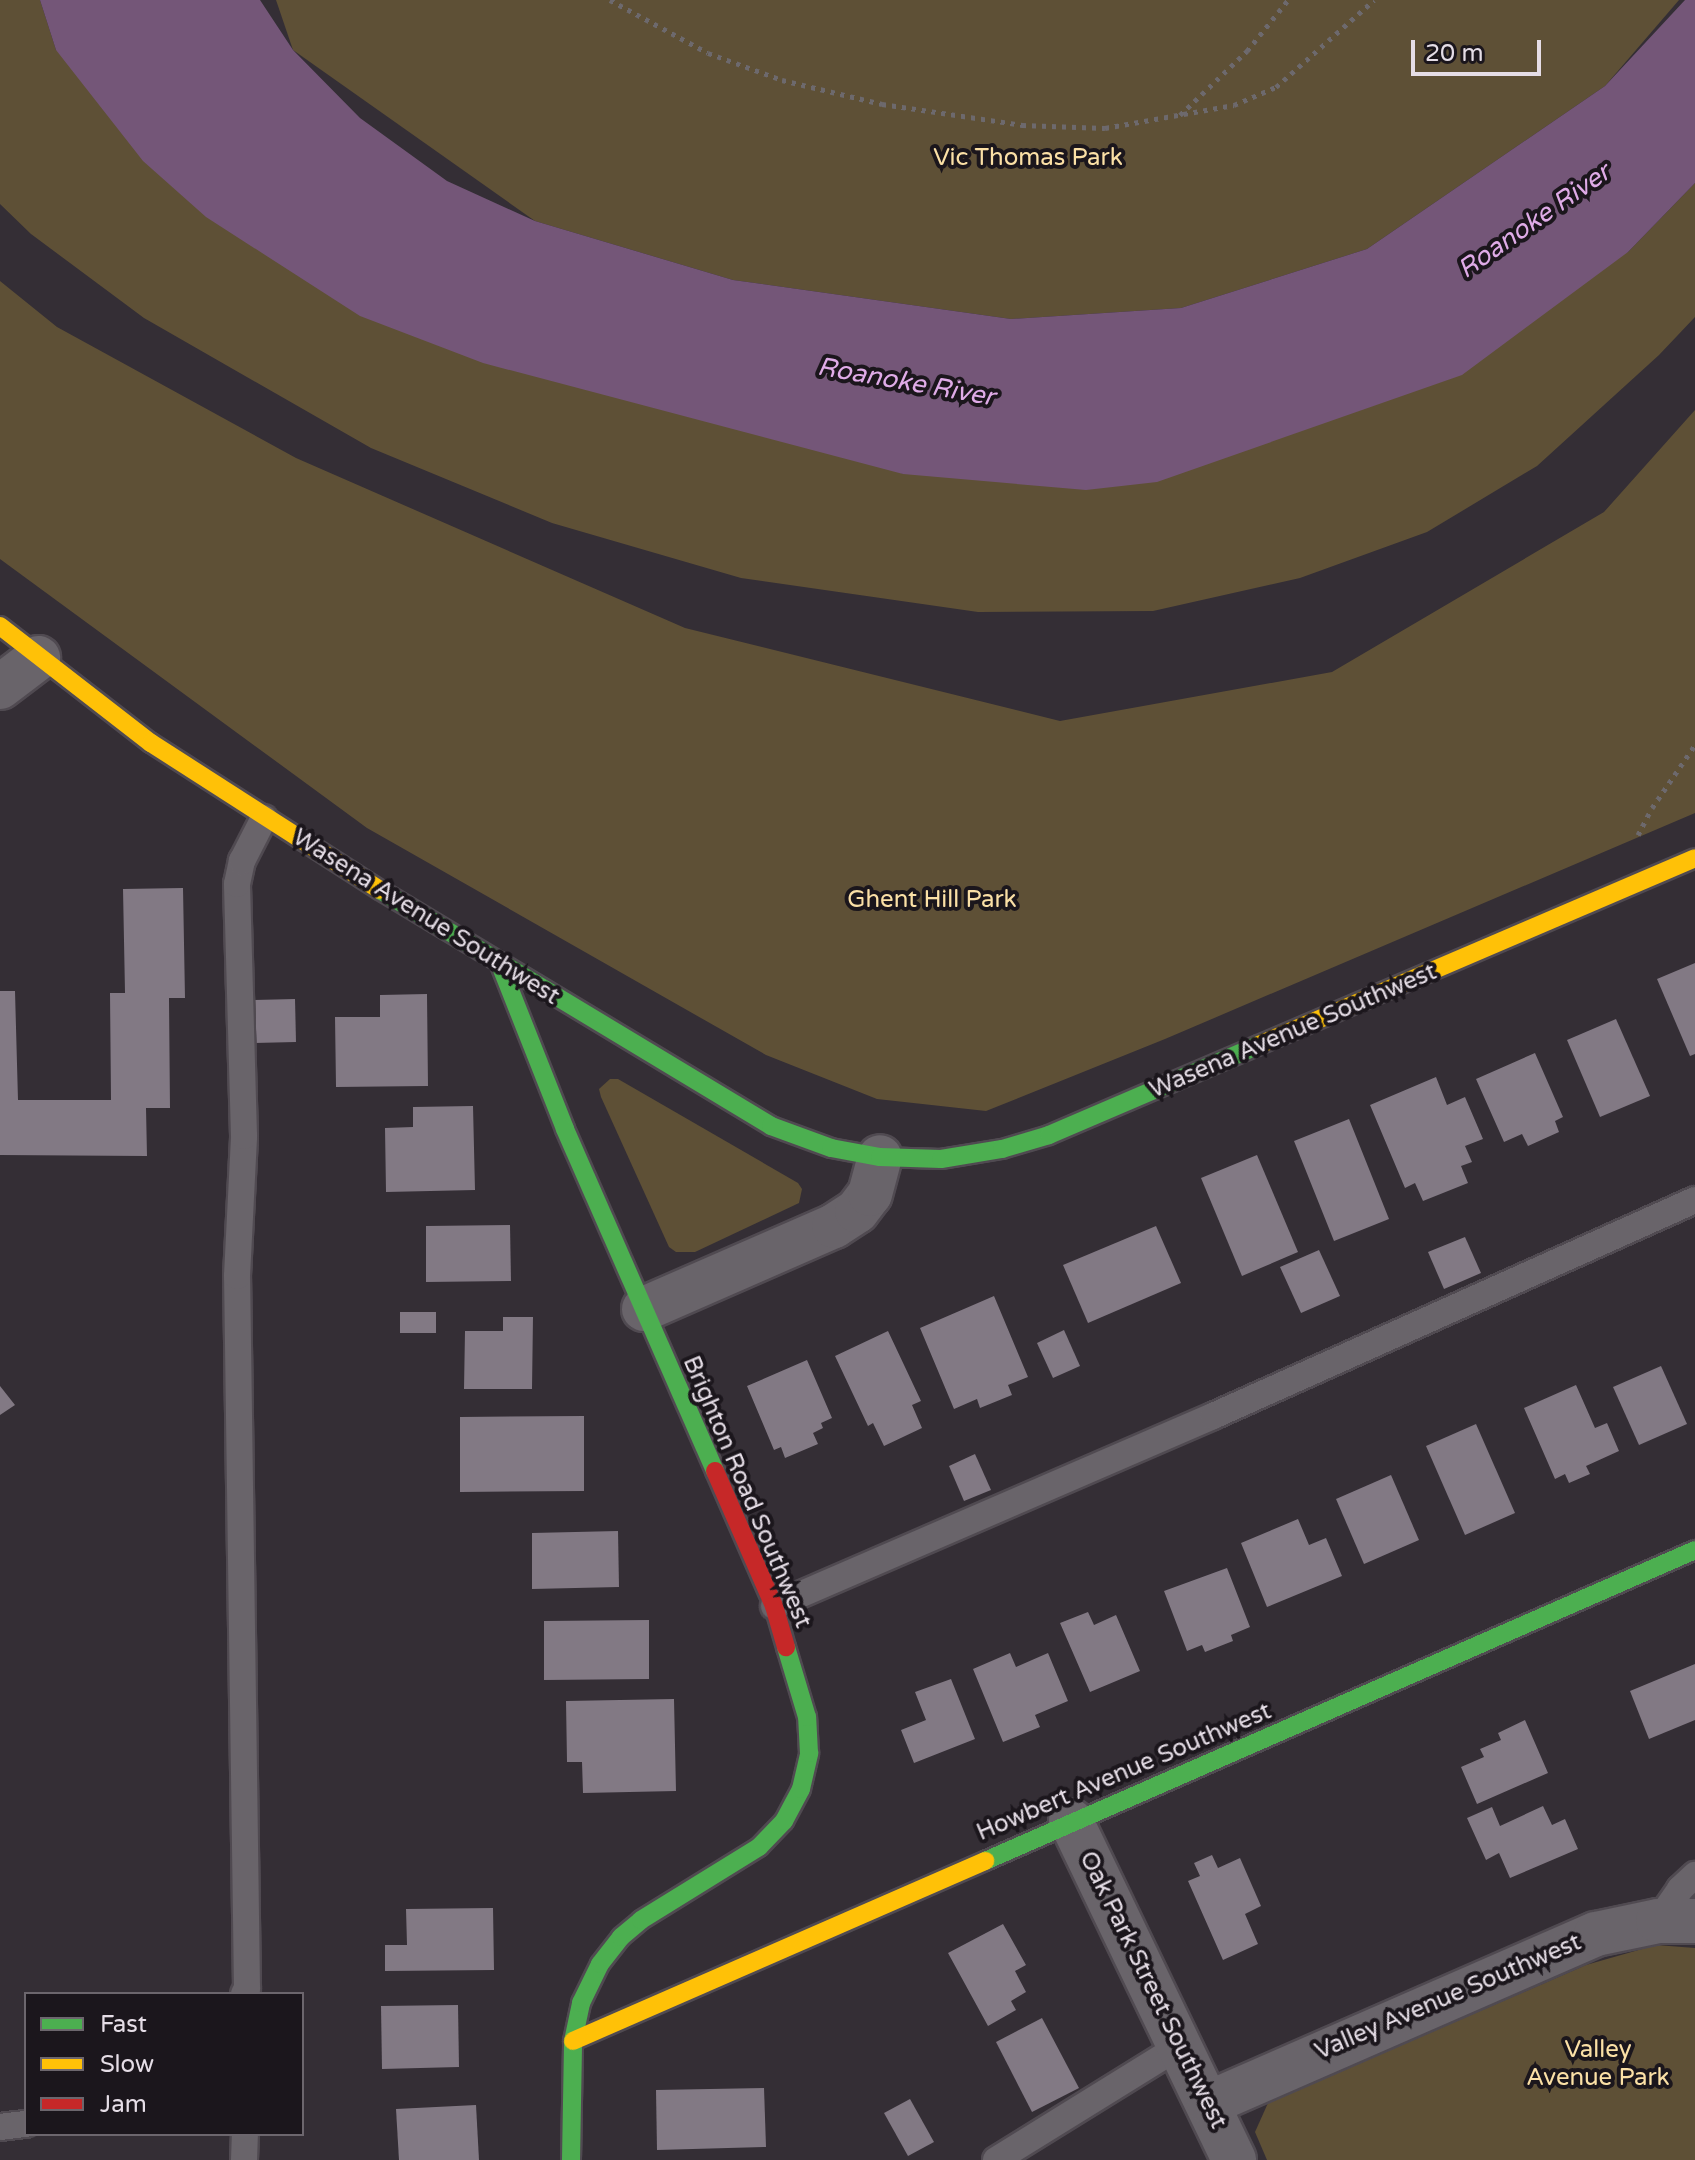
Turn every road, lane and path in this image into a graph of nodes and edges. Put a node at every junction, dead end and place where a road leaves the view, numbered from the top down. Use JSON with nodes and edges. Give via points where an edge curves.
{"nodes":[{"id":1,"x":610,"y":0,"type":"edge"},
{"id":2,"x":1288,"y":0,"type":"edge"},
{"id":3,"x":1374,"y":0,"type":"edge"},
{"id":4,"x":1179,"y":115,"type":"junction"},
{"id":5,"x":0,"y":626,"type":"edge"},
{"id":6,"x":38,"y":658,"type":"junction"},
{"id":7,"x":0,"y":687,"type":"edge"},
{"id":8,"x":1695,"y":745,"type":"edge"},
{"id":9,"x":264,"y":818,"type":"junction"},
{"id":10,"x":1695,"y":858,"type":"edge"},
{"id":11,"x":1635,"y":885,"type":"junction"},
{"id":12,"x":499,"y":962,"type":"junction"},
{"id":13,"x":880,"y":1157,"type":"junction"},
{"id":14,"x":1695,"y":1200,"type":"edge"},
{"id":15,"x":644,"y":1309,"type":"junction"},
{"id":16,"x":1695,"y":1550,"type":"edge"},
{"id":17,"x":774,"y":1606,"type":"junction"},
{"id":18,"x":1071,"y":1821,"type":"junction"},
{"id":19,"x":1695,"y":1875,"type":"edge"},
{"id":20,"x":1676,"y":1921,"type":"edge"},
{"id":21,"x":246,"y":1992,"type":"edge"},
{"id":22,"x":573,"y":2041,"type":"junction"},
{"id":23,"x":1180,"y":2046,"type":"junction"},
{"id":24,"x":1209,"y":2103,"type":"junction"},
{"id":25,"x":24,"y":2124,"type":"edge"},
{"id":26,"x":0,"y":2127,"type":"edge"},
{"id":27,"x":245,"y":2136,"type":"edge"},
{"id":28,"x":244,"y":2160,"type":"edge"},
{"id":29,"x":571,"y":2160,"type":"edge"},
{"id":30,"x":996,"y":2160,"type":"edge"},
{"id":31,"x":1234,"y":2160,"type":"edge"}],
"edges":[{"from":1,"to":4,"type":"path","via":[[708,53],[782,80],[882,104],[1035,125],[1105,128]]},
{"from":2,"to":4,"type":"path","via":[[1247,51]]},
{"from":3,"to":4,"type":"path","via":[[1276,87],[1234,105]]},
{"from":5,"to":6,"type":"street","name":"Wasena Avenue Southwest"},
{"from":6,"to":7,"type":"street"},
{"from":6,"to":9,"type":"street","name":"Wasena Avenue Southwest","via":[[151,743]]},
{"from":8,"to":11,"type":"path","via":[[1639,832]]},
{"from":9,"to":12,"type":"street","name":"Wasena Avenue Southwest"},
{"from":9,"to":21,"type":"lane","via":[[242,861],[237,884],[244,1136],[237,1398]]},
{"from":10,"to":11,"type":"street","name":"Wasena Avenue Southwest"},
{"from":11,"to":13,"type":"street","name":"Wasena Avenue Southwest","via":[[1049,1135],[941,1159]]},
{"from":12,"to":13,"type":"street","name":"Wasena Avenue Southwest","via":[[771,1126],[831,1148]]},
{"from":12,"to":15,"type":"street","name":"Brighton Road Southwest"},
{"from":13,"to":15,"type":"street","via":[[870,1194],[857,1211],[834,1226]]},
{"from":14,"to":17,"type":"lane"},
{"from":15,"to":17,"type":"street","name":"Brighton Road Southwest"},
{"from":16,"to":18,"type":"street","name":"Howbert Avenue Southwest"},
{"from":17,"to":22,"type":"street","name":"Brighton Road Southwest","via":[[807,1717],[809,1753],[801,1789],[784,1821],[759,1847],[621,1937],[581,2003]]},
{"from":18,"to":22,"type":"street","name":"Howbert Avenue Southwest"},
{"from":18,"to":23,"type":"street","name":"Oak Park Street Southwest"},
{"from":19,"to":20,"type":"lane","via":[[1680,1889]]},
{"from":20,"to":24,"type":"street","name":"Valley Avenue Southwest","via":[[1596,1934]]},
{"from":22,"to":29,"type":"street","name":"Brighton Road Southwest"},
{"from":23,"to":24,"type":"street","name":"Oak Park Street Southwest"},
{"from":23,"to":30,"type":"lane"},
{"from":24,"to":31,"type":"street","name":"Oak Park Street Southwest"},
{"from":25,"to":26,"type":"lane"},
{"from":27,"to":28,"type":"lane"}]}
